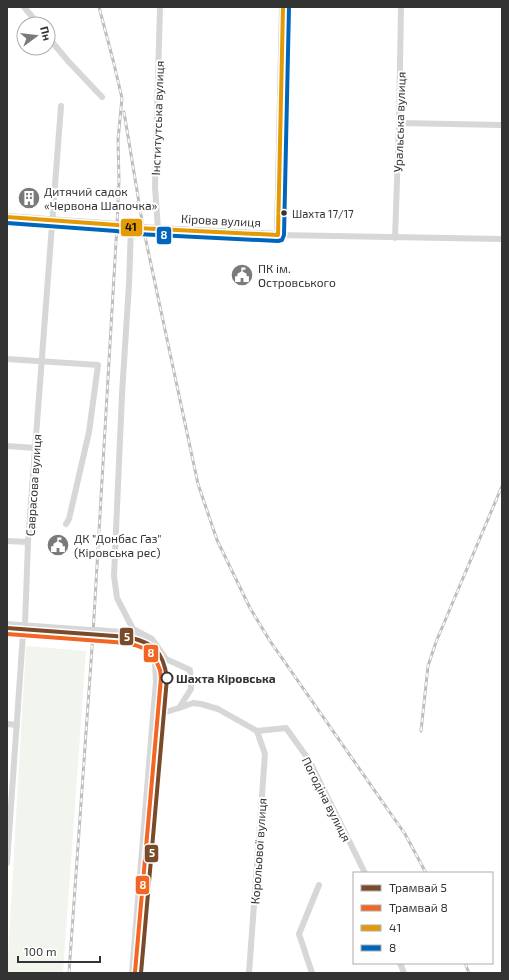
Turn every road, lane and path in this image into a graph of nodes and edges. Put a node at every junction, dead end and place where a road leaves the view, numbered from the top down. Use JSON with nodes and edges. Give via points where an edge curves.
{"nodes":[{"id":1,"x":24,"y":7,"type":"edge"},
{"id":2,"x":160,"y":7,"type":"edge"},
{"id":3,"x":283,"y":7,"type":"edge"},
{"id":4,"x":401,"y":7,"type":"edge"},
{"id":5,"x":31,"y":16,"type":"edge"},
{"id":6,"x":56,"y":47,"type":"edge"},
{"id":7,"x":102,"y":97,"type":"dead end"},
{"id":8,"x":61,"y":106,"type":"dead end"},
{"id":9,"x":400,"y":123,"type":"junction"},
{"id":10,"x":502,"y":125,"type":"edge"},
{"id":11,"x":7,"y":217,"type":"edge"},
{"id":12,"x":53,"y":221,"type":"junction"},
{"id":13,"x":131,"y":228,"type":"junction"},
{"id":14,"x":158,"y":230,"type":"junction"},
{"id":15,"x":278,"y":235,"type":"junction"},
{"id":16,"x":395,"y":238,"type":"junction"},
{"id":17,"x":502,"y":240,"type":"edge"},
{"id":18,"x":7,"y":358,"type":"edge"},
{"id":19,"x":43,"y":361,"type":"junction"},
{"id":20,"x":7,"y":446,"type":"edge"},
{"id":21,"x":36,"y":448,"type":"junction"},
{"id":22,"x":66,"y":524,"type":"dead end"},
{"id":23,"x":7,"y":541,"type":"edge"},
{"id":24,"x":28,"y":542,"type":"junction"},
{"id":25,"x":7,"y":624,"type":"edge"},
{"id":26,"x":25,"y":625,"type":"junction"},
{"id":27,"x":178,"y":708,"type":"junction"},
{"id":28,"x":154,"y":716,"type":"junction"},
{"id":29,"x":7,"y":724,"type":"edge"},
{"id":30,"x":17,"y":725,"type":"junction"},
{"id":31,"x":257,"y":730,"type":"junction"},
{"id":32,"x":7,"y":863,"type":"edge"},
{"id":33,"x":364,"y":872,"type":"edge"},
{"id":34,"x":319,"y":885,"type":"dead end"},
{"id":35,"x":132,"y":973,"type":"edge"},
{"id":36,"x":250,"y":973,"type":"edge"},
{"id":37,"x":312,"y":973,"type":"edge"}],
"edges":[{"from":1,"to":5,"type":"street"},
{"from":2,"to":14,"type":"street","name":"Інститутська вулиця","via":[[155,187]]},
{"from":3,"to":15,"type":"main road","name":"Кірова вулиця"},
{"from":4,"to":9,"type":"street","name":"Уральська вулиця"},
{"from":6,"to":7,"type":"street"},
{"from":8,"to":12,"type":"street","name":"Саврасова вулиця"},
{"from":9,"to":10,"type":"street"},
{"from":9,"to":16,"type":"street","name":"Уральська вулиця"},
{"from":11,"to":12,"type":"main road","name":"Кірова вулиця"},
{"from":12,"to":13,"type":"main road","name":"Кірова вулиця"},
{"from":12,"to":19,"type":"street","name":"Саврасова вулиця"},
{"from":13,"to":14,"type":"main road","name":"Кірова вулиця"},
{"from":13,"to":27,"type":"street","via":[[114,576],[117,598],[133,629],[152,639],[166,659],[190,670],[191,689]]},
{"from":14,"to":15,"type":"main road","name":"Кірова вулиця"},
{"from":15,"to":16,"type":"street"},
{"from":16,"to":17,"type":"street"},
{"from":18,"to":19,"type":"street"},
{"from":19,"to":21,"type":"street","name":"Саврасова вулиця"},
{"from":19,"to":22,"type":"street","via":[[98,365],[89,432]]},
{"from":20,"to":21,"type":"street"},
{"from":21,"to":24,"type":"street","name":"Саврасова вулиця"},
{"from":23,"to":24,"type":"street"},
{"from":24,"to":26,"type":"street","name":"Саврасова вулиця"},
{"from":25,"to":26,"type":"street"},
{"from":26,"to":28,"type":"street","bridge":true,"via":[[132,633],[140,636],[155,663]]},
{"from":26,"to":30,"type":"street","name":"Саврасова вулиця"},
{"from":27,"to":28,"type":"street"},
{"from":27,"to":31,"type":"street","via":[[193,703],[201,704],[218,709]]},
{"from":28,"to":35,"type":"street"},
{"from":29,"to":30,"type":"street"},
{"from":30,"to":32,"type":"street","name":"Саврасова вулиця"},
{"from":31,"to":33,"type":"street","name":"Погодіна вулиця","via":[[286,728],[308,760]]},
{"from":31,"to":36,"type":"street","name":"Корольової вулиця","via":[[265,754]]},
{"from":34,"to":37,"type":"street","via":[[299,934]]}]}
